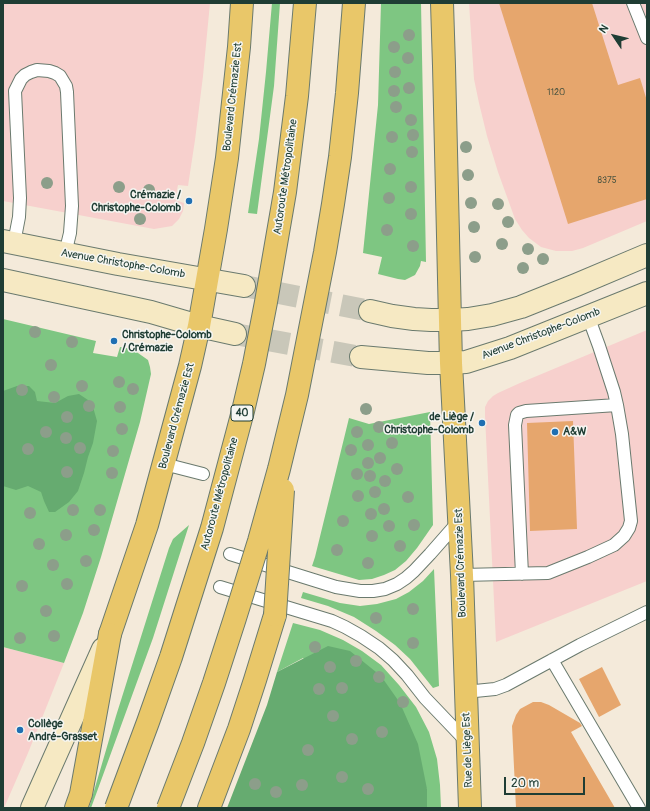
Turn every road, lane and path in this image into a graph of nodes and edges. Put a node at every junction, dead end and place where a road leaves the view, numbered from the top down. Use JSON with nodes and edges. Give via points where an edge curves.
{"nodes":[{"id":1,"x":242,"y":3,"type":"edge"},
{"id":2,"x":305,"y":3,"type":"edge"},
{"id":3,"x":354,"y":3,"type":"edge"},
{"id":4,"x":442,"y":3,"type":"edge"},
{"id":5,"x":633,"y":3,"type":"edge"},
{"id":6,"x":647,"y":38,"type":"edge"},
{"id":7,"x":9,"y":242,"type":"edge"},
{"id":8,"x":65,"y":254,"type":"junction"},
{"id":9,"x":647,"y":255,"type":"edge"},
{"id":10,"x":207,"y":279,"type":"junction"},
{"id":11,"x":3,"y":280,"type":"edge"},
{"id":12,"x":244,"y":286,"type":"tunnel mouth"},
{"id":13,"x":647,"y":292,"type":"edge"},
{"id":14,"x":370,"y":311,"type":"tunnel mouth"},
{"id":15,"x":588,"y":316,"type":"junction"},
{"id":16,"x":450,"y":320,"type":"junction"},
{"id":17,"x":199,"y":326,"type":"junction"},
{"id":18,"x":235,"y":334,"type":"tunnel mouth"},
{"id":19,"x":361,"y":357,"type":"tunnel mouth"},
{"id":20,"x":451,"y":363,"type":"junction"},
{"id":21,"x":617,"y":405,"type":"junction"},
{"id":22,"x":286,"y":441,"type":"junction"},
{"id":23,"x":164,"y":464,"type":"junction"},
{"id":24,"x":203,"y":474,"type":"dead end"},
{"id":25,"x":459,"y":520,"type":"junction"},
{"id":26,"x":230,"y":554,"type":"dead end"},
{"id":27,"x":522,"y":574,"type":"junction"},
{"id":28,"x":462,"y":575,"type":"junction"},
{"id":29,"x":220,"y":587,"type":"dead end"},
{"id":30,"x":647,"y":612,"type":"edge"},
{"id":31,"x":110,"y":634,"type":"junction"},
{"id":32,"x":552,"y":660,"type":"junction"},
{"id":33,"x":465,"y":692,"type":"junction"},
{"id":34,"x":468,"y":742,"type":"junction"},
{"id":35,"x":32,"y":808,"type":"edge"},
{"id":36,"x":76,"y":808,"type":"edge"},
{"id":37,"x":116,"y":808,"type":"edge"},
{"id":38,"x":168,"y":808,"type":"edge"},
{"id":39,"x":208,"y":808,"type":"edge"},
{"id":40,"x":470,"y":808,"type":"edge"},
{"id":41,"x":639,"y":808,"type":"edge"}],
"edges":[{"from":1,"to":10,"type":"main road","name":"Boulevard Crémazie Est","via":[[227,158]]},
{"from":2,"to":37,"type":"main road","name":"Autoroute Métropolitaine","number":"40","bridge":true,"via":[[285,192],[251,377],[210,535],[173,650]]},
{"from":3,"to":22,"type":"main road","bridge":true,"via":[[340,157],[325,252]]},
{"from":4,"to":16,"type":"main road","name":"Boulevard Crémazie Est"},
{"from":5,"to":6,"type":"lane"},
{"from":7,"to":8,"type":"main road","name":"Avenue Christophe-Colomb"},
{"from":7,"to":8,"type":"lane","via":[[19,217],[20,198],[15,91],[25,75],[37,70],[49,71],[60,76],[67,92],[72,206]]},
{"from":8,"to":10,"type":"main road","name":"Avenue Christophe-Colomb"},
{"from":9,"to":16,"type":"main road","via":[[521,306],[492,315]]},
{"from":10,"to":12,"type":"main road","name":"Avenue Christophe-Colomb"},
{"from":10,"to":17,"type":"main road","name":"Boulevard Crémazie Est"},
{"from":11,"to":17,"type":"main road","via":[[151,312]]},
{"from":13,"to":15,"type":"main road","name":"Avenue Christophe-Colomb"},
{"from":14,"to":16,"type":"main road","via":[[414,319]]},
{"from":15,"to":20,"type":"main road","name":"Avenue Christophe-Colomb","via":[[510,348],[466,362]]},
{"from":15,"to":21,"type":"lane"},
{"from":16,"to":20,"type":"main road","name":"Boulevard Crémazie Est"},
{"from":17,"to":18,"type":"main road"},
{"from":17,"to":23,"type":"main road","name":"Boulevard Crémazie Est"},
{"from":19,"to":20,"type":"main road","name":"Avenue Christophe-Colomb","via":[[402,362]]},
{"from":20,"to":25,"type":"main road","name":"Boulevard Crémazie Est"},
{"from":21,"to":27,"type":"lane","via":[[631,521],[629,528],[614,545],[588,557],[548,573]]},
{"from":21,"to":27,"type":"lane","via":[[526,411],[517,416],[515,425]]},
{"from":22,"to":38,"type":"main road","bridge":true,"via":[[236,618]]},
{"from":22,"to":39,"type":"main road","bridge":true,"via":[[275,615],[239,728]]},
{"from":23,"to":24,"type":"lane"},
{"from":23,"to":31,"type":"main road","name":"Boulevard Crémazie Est","via":[[147,525]]},
{"from":25,"to":26,"type":"lane","via":[[406,578],[397,584],[373,591],[336,587]]},
{"from":25,"to":28,"type":"main road","name":"Boulevard Crémazie Est"},
{"from":27,"to":28,"type":"lane"},
{"from":28,"to":33,"type":"main road","name":"Boulevard Crémazie Est"},
{"from":29,"to":34,"type":"lane","via":[[332,621],[361,636],[393,660],[425,698]]},
{"from":30,"to":32,"type":"lane"},
{"from":31,"to":35,"type":"main road","name":"Boulevard Crémazie Est"},
{"from":31,"to":36,"type":"main road","via":[[81,794]]},
{"from":32,"to":33,"type":"lane","via":[[506,685]]},
{"from":32,"to":41,"type":"lane"},
{"from":33,"to":34,"type":"main road","name":"Rue de Liège Est"},
{"from":34,"to":40,"type":"main road","name":"Rue de Liège Est"}]}
